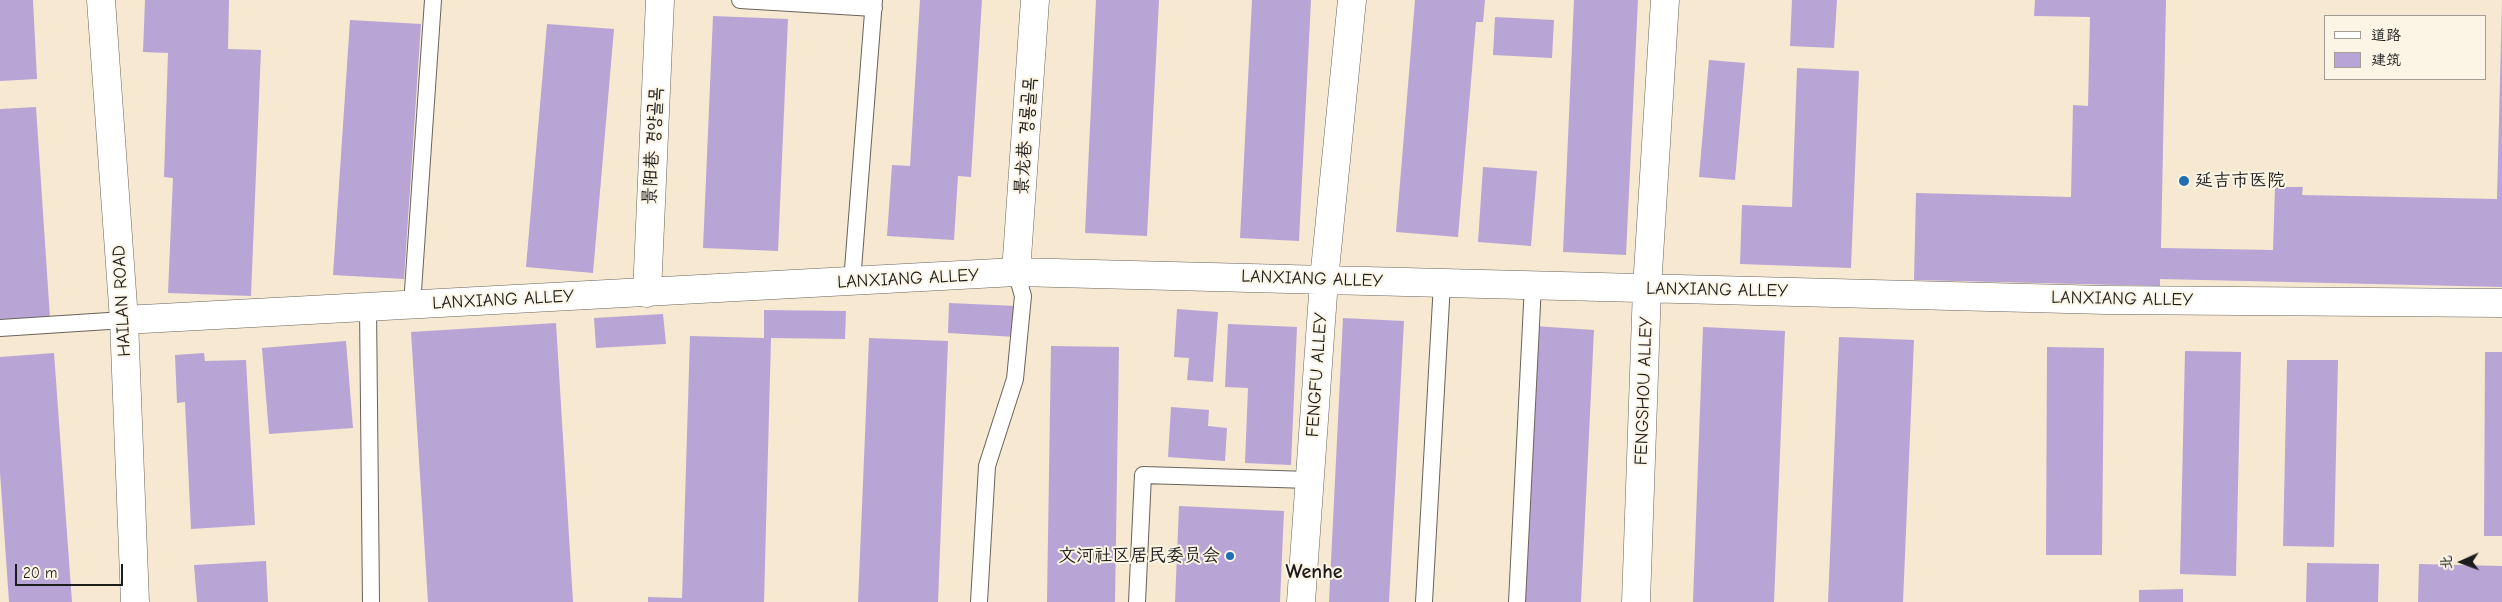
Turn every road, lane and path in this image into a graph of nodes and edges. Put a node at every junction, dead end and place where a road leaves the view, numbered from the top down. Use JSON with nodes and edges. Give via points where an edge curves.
{"nodes":[{"id":1,"x":101,"y":0,"type":"edge"},
{"id":2,"x":433,"y":0,"type":"edge"},
{"id":3,"x":660,"y":0,"type":"edge"},
{"id":4,"x":740,"y":0,"type":"edge"},
{"id":5,"x":1035,"y":0,"type":"edge"},
{"id":6,"x":1352,"y":0,"type":"edge"},
{"id":7,"x":1665,"y":0,"type":"edge"},
{"id":8,"x":874,"y":4,"type":"edge"},
{"id":9,"x":1016,"y":272,"type":"junction"},
{"id":10,"x":1324,"y":280,"type":"junction"},
{"id":11,"x":852,"y":282,"type":"junction"},
{"id":12,"x":1442,"y":283,"type":"junction"},
{"id":13,"x":1533,"y":285,"type":"junction"},
{"id":14,"x":1647,"y":288,"type":"junction"},
{"id":15,"x":646,"y":292,"type":"junction"},
{"id":16,"x":2502,"y":303,"type":"edge"},
{"id":17,"x":412,"y":305,"type":"junction"},
{"id":18,"x":368,"y":307,"type":"junction"},
{"id":19,"x":124,"y":320,"type":"junction"},
{"id":20,"x":0,"y":328,"type":"edge"},
{"id":21,"x":1310,"y":480,"type":"junction"},
{"id":22,"x":135,"y":602,"type":"edge"},
{"id":23,"x":371,"y":602,"type":"edge"},
{"id":24,"x":979,"y":602,"type":"edge"},
{"id":25,"x":1137,"y":602,"type":"edge"},
{"id":26,"x":1301,"y":602,"type":"edge"},
{"id":27,"x":1424,"y":602,"type":"edge"},
{"id":28,"x":1517,"y":602,"type":"edge"},
{"id":29,"x":1636,"y":602,"type":"edge"}],
"edges":[{"from":1,"to":19,"type":"street","name":"HAILAN ROAD"},
{"from":2,"to":17,"type":"lane"},
{"from":3,"to":15,"type":"street","name":"景阳巷 경양골목"},
{"from":4,"to":8,"type":"lane"},
{"from":5,"to":9,"type":"street","name":"景龙巷 경룡골목"},
{"from":6,"to":10,"type":"street","name":"FENGFU ALLEY"},
{"from":7,"to":14,"type":"street","name":"FENGSHOU ALLEY"},
{"from":8,"to":11,"type":"lane"},
{"from":9,"to":10,"type":"street","name":"LANXIANG ALLEY"},
{"from":9,"to":11,"type":"street","name":"LANXIANG ALLEY"},
{"from":9,"to":24,"type":"lane","via":[[1023,296],[1015,379],[987,466]]},
{"from":10,"to":12,"type":"street","name":"LANXIANG ALLEY"},
{"from":10,"to":21,"type":"street","name":"FENGFU ALLEY"},
{"from":11,"to":15,"type":"street","name":"LANXIANG ALLEY"},
{"from":12,"to":13,"type":"street","name":"LANXIANG ALLEY"},
{"from":12,"to":27,"type":"lane"},
{"from":13,"to":14,"type":"street","name":"LANXIANG ALLEY"},
{"from":13,"to":28,"type":"lane"},
{"from":14,"to":16,"type":"street","name":"LANXIANG ALLEY","via":[[2106,300]]},
{"from":14,"to":29,"type":"street","name":"FENGSHOU ALLEY"},
{"from":15,"to":17,"type":"street","name":"LANXIANG ALLEY"},
{"from":17,"to":18,"type":"street","name":"LANXIANG ALLEY"},
{"from":18,"to":19,"type":"street","name":"LANXIANG ALLEY"},
{"from":18,"to":23,"type":"lane"},
{"from":19,"to":20,"type":"lane"},
{"from":19,"to":22,"type":"street","name":"HAILAN ROAD"},
{"from":21,"to":25,"type":"lane","via":[[1143,475]]},
{"from":21,"to":26,"type":"street","name":"FENGFU ALLEY"}]}
